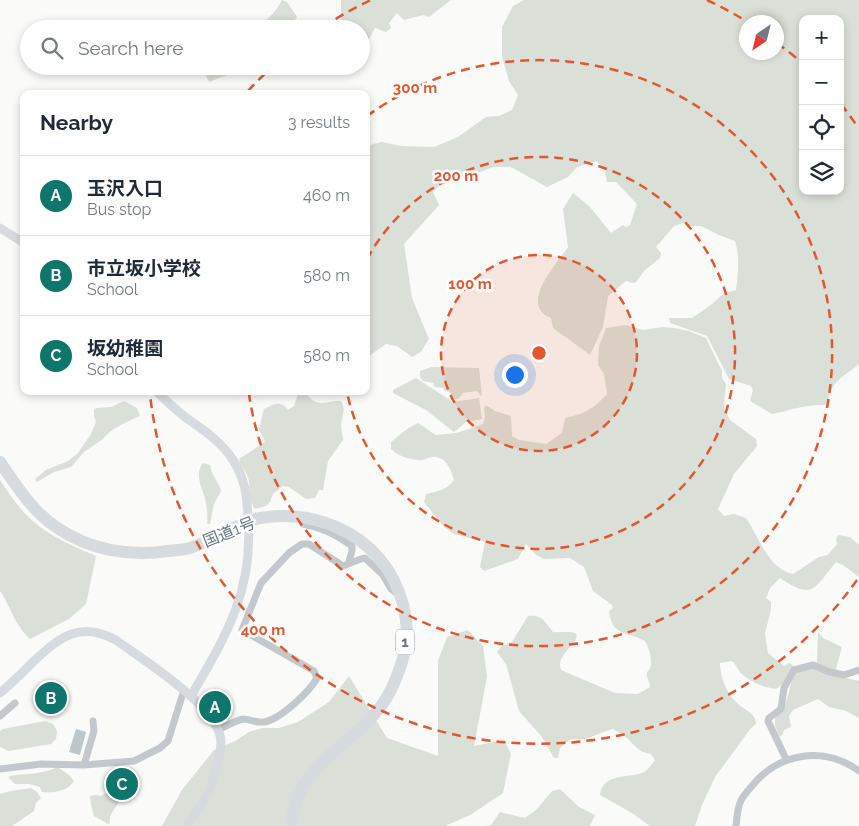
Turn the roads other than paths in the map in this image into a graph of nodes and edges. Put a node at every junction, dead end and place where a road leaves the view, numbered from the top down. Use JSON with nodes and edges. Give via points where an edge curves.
{"nodes":[{"id":1,"x":0,"y":228,"type":"edge"},
{"id":2,"x":20,"y":240,"type":"edge"},
{"id":3,"x":161,"y":395,"type":"edge"},
{"id":4,"x":0,"y":462,"type":"edge"},
{"id":5,"x":281,"y":517,"type":"junction"},
{"id":6,"x":349,"y":563,"type":"junction"},
{"id":7,"x":400,"y":595,"type":"junction"},
{"id":8,"x":859,"y":670,"type":"edge"},
{"id":9,"x":0,"y":693,"type":"edge"},
{"id":10,"x":187,"y":693,"type":"junction"},
{"id":11,"x":15,"y":702,"type":"dead end"},
{"id":12,"x":0,"y":716,"type":"edge"},
{"id":13,"x":93,"y":721,"type":"dead end"},
{"id":14,"x":218,"y":730,"type":"junction"},
{"id":15,"x":786,"y":759,"type":"junction"},
{"id":16,"x":84,"y":765,"type":"junction"},
{"id":17,"x":0,"y":769,"type":"edge"},
{"id":18,"x":859,"y":771,"type":"edge"},
{"id":19,"x":186,"y":826,"type":"edge"},
{"id":20,"x":291,"y":826,"type":"edge"},
{"id":21,"x":736,"y":826,"type":"edge"}],
"edges":[{"from":1,"to":2,"type":"street"},
{"from":3,"to":10,"type":"street","via":[[223,448],[233,459],[246,488],[248,564],[240,600],[228,628]]},
{"from":4,"to":5,"type":"highway","name":"国道1号","number":"1","via":[[18,490],[56,528],[79,540],[121,552],[141,554],[190,548],[258,518]]},
{"from":5,"to":6,"type":"street","via":[[317,526],[341,538],[352,546]]},
{"from":5,"to":7,"type":"highway","name":"国道1号","number":"1","via":[[303,518],[334,526],[362,541],[384,563]]},
{"from":6,"to":7,"type":"street","via":[[365,558]]},
{"from":6,"to":14,"type":"street","via":[[343,566],[309,544],[302,544],[261,583],[242,630],[314,671],[317,678],[274,719],[263,722],[242,719]]},
{"from":7,"to":20,"type":"highway","name":"国道1号","number":"1","via":[[407,633],[395,685],[368,720],[309,776],[297,799]]},
{"from":8,"to":15,"type":"street","via":[[844,675],[812,666],[794,670],[784,688],[781,709],[768,721]]},
{"from":9,"to":10,"type":"street","via":[[53,644],[77,632],[88,631],[103,633],[116,640]]},
{"from":10,"to":14,"type":"street","via":[[208,712]]},
{"from":10,"to":16,"type":"street","via":[[164,745],[134,761]]},
{"from":11,"to":12,"type":"street"},
{"from":13,"to":16,"type":"street","via":[[94,731]]},
{"from":14,"to":19,"type":"street","via":[[221,742],[214,780],[200,810]]},
{"from":15,"to":18,"type":"street","via":[[824,757]]},
{"from":15,"to":21,"type":"street","via":[[764,773],[747,792],[740,802]]},
{"from":16,"to":17,"type":"street","via":[[40,764]]}]}
